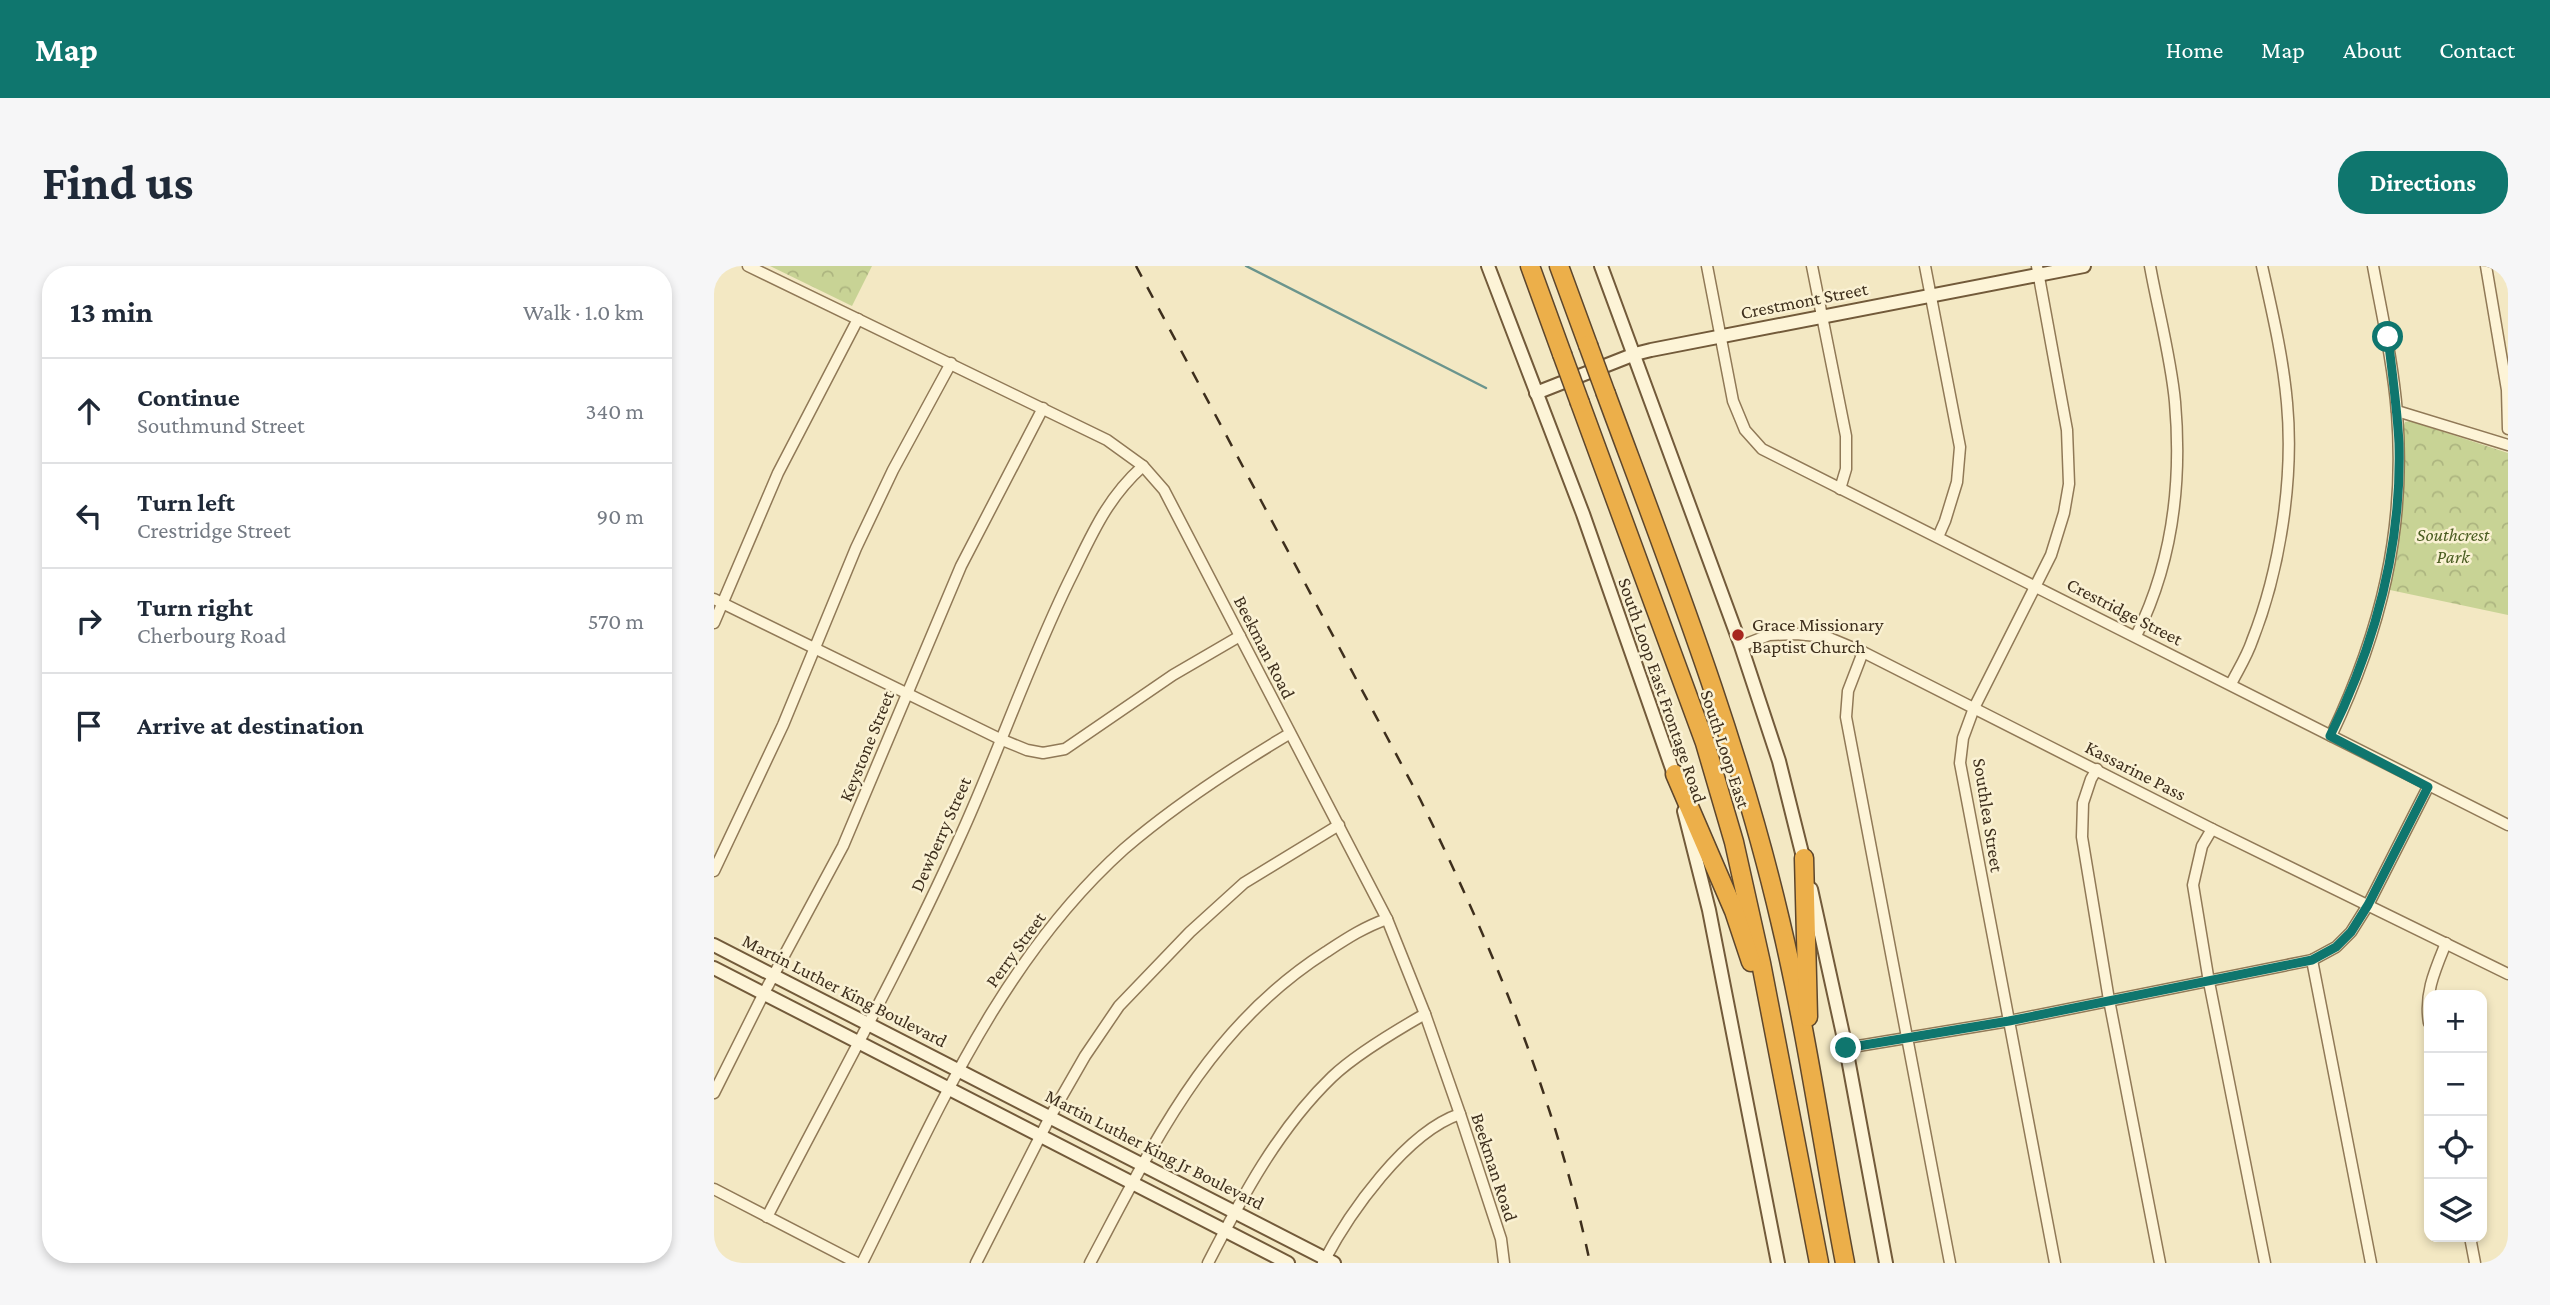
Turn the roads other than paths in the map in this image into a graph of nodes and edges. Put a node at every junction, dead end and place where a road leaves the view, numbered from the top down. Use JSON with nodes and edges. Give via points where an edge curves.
{"nodes":[{"id":1,"x":748,"y":266,"type":"edge"},
{"id":2,"x":1488,"y":266,"type":"edge"},
{"id":3,"x":1530,"y":266,"type":"edge"},
{"id":4,"x":1559,"y":266,"type":"edge"},
{"id":5,"x":1601,"y":266,"type":"edge"},
{"id":6,"x":1707,"y":266,"type":"edge"},
{"id":7,"x":1812,"y":266,"type":"edge"},
{"id":8,"x":1925,"y":266,"type":"edge"},
{"id":9,"x":2084,"y":266,"type":"edge"},
{"id":10,"x":2150,"y":266,"type":"edge"},
{"id":11,"x":2262,"y":266,"type":"edge"},
{"id":12,"x":2373,"y":266,"type":"edge"},
{"id":13,"x":2486,"y":266,"type":"edge"},
{"id":14,"x":2038,"y":270,"type":"edge"},
{"id":15,"x":1930,"y":295,"type":"junction"},
{"id":16,"x":1822,"y":316,"type":"junction"},
{"id":17,"x":858,"y":319,"type":"junction"},
{"id":18,"x":1720,"y":336,"type":"junction"},
{"id":19,"x":1634,"y":354,"type":"junction"},
{"id":20,"x":951,"y":363,"type":"junction"},
{"id":21,"x":1536,"y":393,"type":"junction"},
{"id":22,"x":1043,"y":408,"type":"junction"},
{"id":23,"x":2397,"y":411,"type":"junction"},
{"id":24,"x":2508,"y":429,"type":"edge"},
{"id":25,"x":2508,"y":445,"type":"edge"},
{"id":26,"x":1143,"y":467,"type":"junction"},
{"id":27,"x":1840,"y":489,"type":"junction"},
{"id":28,"x":1938,"y":537,"type":"junction"},
{"id":29,"x":2036,"y":586,"type":"junction"},
{"id":30,"x":718,"y":601,"type":"edge"},
{"id":31,"x":714,"y":623,"type":"edge"},
{"id":32,"x":1240,"y":636,"type":"junction"},
{"id":33,"x":2136,"y":636,"type":"junction"},
{"id":34,"x":1741,"y":646,"type":"junction"},
{"id":35,"x":814,"y":647,"type":"junction"},
{"id":36,"x":1863,"y":652,"type":"junction"},
{"id":37,"x":2231,"y":684,"type":"junction"},
{"id":38,"x":906,"y":693,"type":"junction"},
{"id":39,"x":1974,"y":708,"type":"junction"},
{"id":40,"x":1289,"y":734,"type":"junction"},
{"id":41,"x":2330,"y":736,"type":"junction"},
{"id":42,"x":1000,"y":739,"type":"junction"},
{"id":43,"x":2097,"y":769,"type":"junction"},
{"id":44,"x":1675,"y":774,"type":"junction"},
{"id":45,"x":2428,"y":787,"type":"junction"},
{"id":46,"x":1339,"y":825,"type":"junction"},
{"id":47,"x":2508,"y":825,"type":"edge"},
{"id":48,"x":2212,"y":829,"type":"junction"},
{"id":49,"x":1804,"y":858,"type":"junction"},
{"id":50,"x":714,"y":871,"type":"edge"},
{"id":51,"x":2368,"y":905,"type":"junction"},
{"id":52,"x":1387,"y":919,"type":"junction"},
{"id":53,"x":2446,"y":943,"type":"junction"},
{"id":54,"x":714,"y":945,"type":"edge"},
{"id":55,"x":2312,"y":960,"type":"junction"},
{"id":56,"x":714,"y":968,"type":"edge"},
{"id":57,"x":2508,"y":974,"type":"edge"},
{"id":58,"x":774,"y":976,"type":"junction"},
{"id":59,"x":2209,"y":982,"type":"junction"},
{"id":60,"x":2429,"y":990,"type":"edge"},
{"id":61,"x":764,"y":993,"type":"junction"},
{"id":62,"x":2109,"y":1000,"type":"junction"},
{"id":63,"x":1425,"y":1014,"type":"junction"},
{"id":64,"x":2009,"y":1021,"type":"junction"},
{"id":65,"x":868,"y":1024,"type":"junction"},
{"id":66,"x":1775,"y":1030,"type":"junction"},
{"id":67,"x":1907,"y":1038,"type":"junction"},
{"id":68,"x":858,"y":1041,"type":"junction"},
{"id":69,"x":1846,"y":1048,"type":"junction"},
{"id":70,"x":958,"y":1070,"type":"junction"},
{"id":71,"x":1809,"y":1070,"type":"junction"},
{"id":72,"x":916,"y":1071,"type":"joint"},
{"id":73,"x":950,"y":1088,"type":"junction"},
{"id":74,"x":714,"y":1093,"type":"edge"},
{"id":75,"x":1460,"y":1114,"type":"junction"},
{"id":76,"x":1050,"y":1117,"type":"junction"},
{"id":77,"x":1040,"y":1135,"type":"junction"},
{"id":78,"x":1142,"y":1166,"type":"junction"},
{"id":79,"x":1133,"y":1183,"type":"junction"},
{"id":80,"x":714,"y":1189,"type":"edge"},
{"id":81,"x":1235,"y":1211,"type":"junction"},
{"id":82,"x":767,"y":1217,"type":"junction"},
{"id":83,"x":1225,"y":1230,"type":"junction"},
{"id":84,"x":2471,"y":1242,"type":"edge"},
{"id":85,"x":1327,"y":1261,"type":"edge"},
{"id":86,"x":860,"y":1263,"type":"edge"},
{"id":87,"x":976,"y":1263,"type":"edge"},
{"id":88,"x":1090,"y":1263,"type":"edge"},
{"id":89,"x":1208,"y":1263,"type":"edge"},
{"id":90,"x":1288,"y":1263,"type":"edge"},
{"id":91,"x":1504,"y":1263,"type":"edge"},
{"id":92,"x":1777,"y":1263,"type":"edge"},
{"id":93,"x":1819,"y":1263,"type":"edge"},
{"id":94,"x":1845,"y":1263,"type":"edge"},
{"id":95,"x":1886,"y":1263,"type":"edge"},
{"id":96,"x":1950,"y":1263,"type":"edge"},
{"id":97,"x":2055,"y":1263,"type":"edge"},
{"id":98,"x":2160,"y":1263,"type":"edge"},
{"id":99,"x":2265,"y":1263,"type":"edge"},
{"id":100,"x":2371,"y":1263,"type":"edge"},
{"id":101,"x":2475,"y":1263,"type":"edge"}],
"edges":[{"from":1,"to":17,"type":"street","name":"Beekman Road"},
{"from":2,"to":21,"type":"main road","name":"South Loop East Frontage Road"},
{"from":3,"to":66,"type":"highway","name":"South Loop East","bridge":true,"via":[[1705,743],[1734,842]]},
{"from":4,"to":71,"type":"highway","name":"South Loop East","bridge":true,"via":[[1723,715],[1781,921]]},
{"from":5,"to":19,"type":"main road"},
{"from":6,"to":18,"type":"street","name":"Crestridge Street"},
{"from":7,"to":16,"type":"street"},
{"from":8,"to":15,"type":"street"},
{"from":9,"to":14,"type":"main road","name":"Crestmont Street"},
{"from":10,"to":33,"type":"street","via":[[2175,400],[2178,463],[2174,516]]},
{"from":11,"to":37,"type":"street","via":[[2281,359],[2289,451],[2283,524],[2264,605],[2252,643]]},
{"from":12,"to":23,"type":"street"},
{"from":13,"to":24,"type":"street","via":[[2507,390]]},
{"from":14,"to":15,"type":"main road","name":"Crestmont Street"},
{"from":14,"to":29,"type":"street","name":"Southlea Street","via":[[2069,454],[2069,484],[2051,555]]},
{"from":15,"to":16,"type":"main road","name":"Crestmont Street"},
{"from":15,"to":28,"type":"street","via":[[1960,447],[1957,482]]},
{"from":16,"to":18,"type":"main road","name":"Crestmont Street"},
{"from":16,"to":27,"type":"street","via":[[1846,436],[1846,468]]},
{"from":17,"to":20,"type":"street","name":"Beekman Road"},
{"from":17,"to":30,"type":"street"},
{"from":18,"to":19,"type":"main road","name":"Crestmont Street"},
{"from":18,"to":27,"type":"street","name":"Crestridge Street","via":[[1733,401],[1745,430],[1762,449]]},
{"from":19,"to":21,"type":"main road","name":"Crestmont Street"},
{"from":19,"to":34,"type":"main road"},
{"from":20,"to":22,"type":"street","name":"Beekman Road"},
{"from":20,"to":35,"type":"street","via":[[893,471]]},
{"from":21,"to":44,"type":"main road","name":"South Loop East Frontage Road"},
{"from":22,"to":26,"type":"street","name":"Beekman Road","via":[[1107,440]]},
{"from":22,"to":38,"type":"street","name":"Keystone Street","via":[[961,566]]},
{"from":23,"to":25,"type":"street"},
{"from":23,"to":41,"type":"street","via":[[2398,494],[2386,581],[2370,643]]},
{"from":26,"to":32,"type":"street","name":"Beekman Road","via":[[1164,490]]},
{"from":26,"to":42,"type":"street","name":"Dewberry Street","via":[[1123,484],[1101,515],[1048,624]]},
{"from":27,"to":28,"type":"street","name":"Crestridge Street"},
{"from":28,"to":29,"type":"street","name":"Crestridge Street"},
{"from":29,"to":33,"type":"street","name":"Crestridge Street"},
{"from":29,"to":39,"type":"street","name":"Southlea Street"},
{"from":30,"to":31,"type":"street"},
{"from":30,"to":35,"type":"street"},
{"from":32,"to":40,"type":"street","name":"Beekman Road"},
{"from":32,"to":42,"type":"street","via":[[1173,675],[1065,749],[1027,750]]},
{"from":33,"to":37,"type":"street","name":"Crestridge Street"},
{"from":34,"to":36,"type":"street","name":"Kassarine Pass","via":[[1769,635],[1796,634],[1827,637]]},
{"from":34,"to":49,"type":"main road","via":[[1779,761]]},
{"from":35,"to":38,"type":"street"},
{"from":35,"to":50,"type":"street"},
{"from":36,"to":39,"type":"street","name":"Kassarine Pass"},
{"from":36,"to":67,"type":"street","via":[[1848,691],[1846,717]]},
{"from":37,"to":41,"type":"street","name":"Crestridge Street"},
{"from":38,"to":42,"type":"street"},
{"from":38,"to":58,"type":"street","name":"Keystone Street","via":[[843,846]]},
{"from":39,"to":43,"type":"street","name":"Kassarine Pass"},
{"from":39,"to":64,"type":"street","name":"Southlea Street","via":[[1963,738],[1961,763]]},
{"from":40,"to":46,"type":"street","name":"Beekman Road"},
{"from":40,"to":70,"type":"street","name":"Perry Street","via":[[1221,775],[1124,849],[1061,914],[1015,975]]},
{"from":41,"to":45,"type":"street","name":"Crestridge Street"},
{"from":42,"to":65,"type":"street","name":"Dewberry Street","via":[[960,838]]},
{"from":43,"to":48,"type":"street","name":"Kassarine Pass"},
{"from":43,"to":62,"type":"street","via":[[2083,803],[2082,836]]},
{"from":44,"to":66,"type":"highway","via":[[1734,911]]},
{"from":44,"to":92,"type":"main road","name":"South Loop East Frontage Road","via":[[1709,910]]},
{"from":45,"to":47,"type":"street","name":"Crestridge Street"},
{"from":45,"to":51,"type":"street"},
{"from":46,"to":52,"type":"street","name":"Beekman Road"},
{"from":46,"to":76,"type":"street","via":[[1244,883],[1190,932],[1119,1006]]},
{"from":48,"to":51,"type":"street","name":"Kassarine Pass"},
{"from":48,"to":59,"type":"street","via":[[2202,846],[2193,885]]},
{"from":49,"to":69,"type":"main road"},
{"from":49,"to":71,"type":"highway"},
{"from":51,"to":53,"type":"street","name":"Kassarine Pass"},
{"from":51,"to":55,"type":"street","via":[[2336,947]]},
{"from":52,"to":63,"type":"street","name":"Beekman Road"},
{"from":52,"to":78,"type":"street","via":[[1366,926],[1300,969],[1243,1019],[1198,1074]]},
{"from":53,"to":57,"type":"street","name":"Kassarine Pass"},
{"from":53,"to":60,"type":"street"},
{"from":54,"to":58,"type":"main road","name":"Martin Luther King Boulevard"},
{"from":55,"to":59,"type":"street"},
{"from":55,"to":100,"type":"street"},
{"from":56,"to":61,"type":"main road","name":"Martin Luther King Boulevard"},
{"from":58,"to":61,"type":"street","name":"Keystone Street"},
{"from":58,"to":65,"type":"main road","name":"Martin Luther King Boulevard"},
{"from":59,"to":62,"type":"street"},
{"from":59,"to":99,"type":"street"},
{"from":61,"to":68,"type":"main road","name":"Martin Luther King Boulevard"},
{"from":61,"to":74,"type":"street","name":"Keystone Street"},
{"from":62,"to":64,"type":"street"},
{"from":62,"to":98,"type":"street"},
{"from":63,"to":75,"type":"street","name":"Beekman Road"},
{"from":63,"to":81,"type":"street","via":[[1333,1076],[1276,1144]]},
{"from":64,"to":67,"type":"street"},
{"from":64,"to":97,"type":"street","name":"Southlea Street"},
{"from":65,"to":68,"type":"street","name":"Dewberry Street"},
{"from":65,"to":70,"type":"main road","name":"Martin Luther King Boulevard"},
{"from":66,"to":93,"type":"highway","name":"South Loop East"},
{"from":67,"to":69,"type":"street"},
{"from":67,"to":96,"type":"street"},
{"from":68,"to":72,"type":"main road","name":"Martin Luther King Boulevard"},
{"from":68,"to":82,"type":"street","name":"Dewberry Street"},
{"from":69,"to":95,"type":"main road"},
{"from":70,"to":73,"type":"street","name":"Perry Street"},
{"from":70,"to":76,"type":"main road","name":"Martin Luther King Jr Boulevard"},
{"from":71,"to":94,"type":"highway","name":"South Loop East"},
{"from":72,"to":73,"type":"main road","name":"Martin Luther King Jr Boulevard"},
{"from":73,"to":77,"type":"main road","name":"Martin Luther King Jr Boulevard"},
{"from":73,"to":86,"type":"street","name":"Perry Street"},
{"from":75,"to":85,"type":"street","via":[[1444,1119],[1416,1141],[1362,1198]]},
{"from":75,"to":91,"type":"street","name":"Beekman Road","via":[[1501,1239]]},
{"from":76,"to":77,"type":"street"},
{"from":76,"to":78,"type":"main road","name":"Martin Luther King Jr Boulevard"},
{"from":77,"to":79,"type":"main road","name":"Martin Luther King Jr Boulevard"},
{"from":77,"to":87,"type":"street"},
{"from":78,"to":79,"type":"street"},
{"from":78,"to":81,"type":"main road","name":"Martin Luther King Jr Boulevard"},
{"from":79,"to":83,"type":"main road","name":"Martin Luther King Jr Boulevard"},
{"from":79,"to":88,"type":"street"},
{"from":80,"to":82,"type":"street"},
{"from":81,"to":83,"type":"street"},
{"from":81,"to":85,"type":"main road","name":"Martin Luther King Jr Boulevard"},
{"from":82,"to":86,"type":"street"},
{"from":83,"to":89,"type":"street"},
{"from":83,"to":90,"type":"main road","name":"Martin Luther King Jr Boulevard"},
{"from":84,"to":101,"type":"street"}]}
